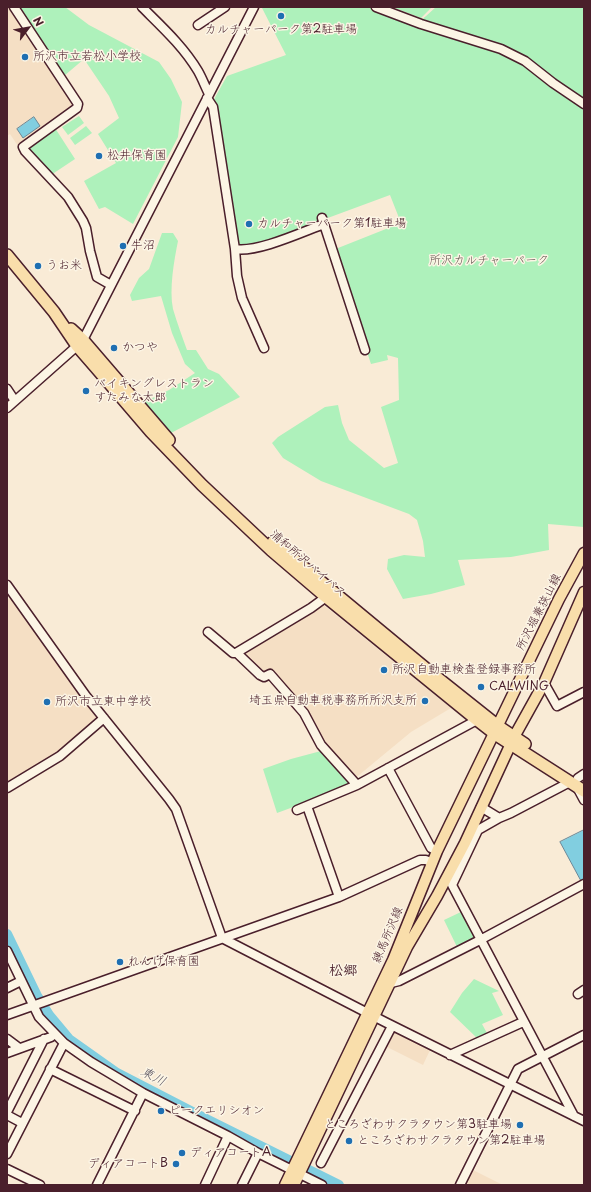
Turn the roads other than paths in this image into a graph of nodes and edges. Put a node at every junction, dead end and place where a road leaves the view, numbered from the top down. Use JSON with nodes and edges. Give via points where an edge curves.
{"nodes":[{"id":1,"x":14,"y":7,"type":"edge"},
{"id":2,"x":142,"y":7,"type":"edge"},
{"id":3,"x":226,"y":7,"type":"edge"},
{"id":4,"x":254,"y":7,"type":"edge"},
{"id":5,"x":376,"y":7,"type":"edge"},
{"id":6,"x":198,"y":24,"type":"dead end"},
{"id":7,"x":208,"y":96,"type":"junction"},
{"id":8,"x":584,"y":104,"type":"edge"},
{"id":9,"x":235,"y":249,"type":"junction"},
{"id":10,"x":7,"y":255,"type":"edge"},
{"id":11,"x":111,"y":285,"type":"junction"},
{"id":12,"x":80,"y":343,"type":"junction"},
{"id":13,"x":264,"y":348,"type":"dead end"},
{"id":14,"x":365,"y":350,"type":"dead end"},
{"id":15,"x":7,"y":390,"type":"edge"},
{"id":16,"x":15,"y":401,"type":"junction"},
{"id":17,"x":7,"y":408,"type":"edge"},
{"id":18,"x":584,"y":553,"type":"edge"},
{"id":19,"x":7,"y":585,"type":"edge"},
{"id":20,"x":584,"y":592,"type":"edge"},
{"id":21,"x":326,"y":597,"type":"junction"},
{"id":22,"x":208,"y":632,"type":"dead end"},
{"id":23,"x":236,"y":653,"type":"junction"},
{"id":24,"x":544,"y":683,"type":"junction"},
{"id":25,"x":584,"y":692,"type":"edge"},
{"id":26,"x":104,"y":718,"type":"junction"},
{"id":27,"x":477,"y":720,"type":"junction"},
{"id":28,"x":497,"y":730,"type":"junction"},
{"id":29,"x":512,"y":741,"type":"junction"},
{"id":30,"x":388,"y":768,"type":"junction"},
{"id":31,"x":579,"y":782,"type":"edge"},
{"id":32,"x":357,"y":785,"type":"junction"},
{"id":33,"x":7,"y":788,"type":"edge"},
{"id":34,"x":584,"y":800,"type":"edge"},
{"id":35,"x":307,"y":806,"type":"junction"},
{"id":36,"x":481,"y":807,"type":"junction"},
{"id":37,"x":297,"y":810,"type":"dead end"},
{"id":38,"x":499,"y":818,"type":"junction"},
{"id":39,"x":437,"y":851,"type":"junction"},
{"id":40,"x":432,"y":863,"type":"junction"},
{"id":41,"x":584,"y":884,"type":"edge"},
{"id":42,"x":339,"y":897,"type":"junction"},
{"id":43,"x":222,"y":938,"type":"junction"},
{"id":44,"x":480,"y":940,"type":"junction"},
{"id":45,"x":7,"y":951,"type":"edge"},
{"id":46,"x":10,"y":963,"type":"edge"},
{"id":47,"x":21,"y":981,"type":"junction"},
{"id":48,"x":391,"y":983,"type":"junction"},
{"id":49,"x":7,"y":988,"type":"edge"},
{"id":50,"x":34,"y":1005,"type":"junction"},
{"id":51,"x":371,"y":1014,"type":"junction"},
{"id":52,"x":7,"y":1015,"type":"edge"},
{"id":53,"x":524,"y":1022,"type":"junction"},
{"id":54,"x":392,"y":1026,"type":"junction"},
{"id":55,"x":54,"y":1034,"type":"junction"},
{"id":56,"x":584,"y":1035,"type":"edge"},
{"id":57,"x":7,"y":1039,"type":"edge"},
{"id":58,"x":44,"y":1040,"type":"junction"},
{"id":59,"x":64,"y":1043,"type":"junction"},
{"id":60,"x":19,"y":1048,"type":"junction"},
{"id":61,"x":7,"y":1053,"type":"edge"},
{"id":62,"x":450,"y":1055,"type":"junction"},
{"id":63,"x":542,"y":1057,"type":"junction"},
{"id":64,"x":50,"y":1069,"type":"junction"},
{"id":65,"x":510,"y":1083,"type":"junction"},
{"id":66,"x":143,"y":1093,"type":"junction"},
{"id":67,"x":134,"y":1111,"type":"junction"},
{"id":68,"x":7,"y":1113,"type":"edge"},
{"id":69,"x":574,"y":1116,"type":"junction"},
{"id":70,"x":584,"y":1121,"type":"edge"},
{"id":71,"x":22,"y":1123,"type":"junction"},
{"id":72,"x":228,"y":1136,"type":"junction"},
{"id":73,"x":258,"y":1153,"type":"junction"},
{"id":74,"x":7,"y":1154,"type":"edge"},
{"id":75,"x":321,"y":1163,"type":"dead end"},
{"id":76,"x":7,"y":1169,"type":"edge"},
{"id":77,"x":297,"y":1170,"type":"junction"},
{"id":78,"x":40,"y":1185,"type":"edge"},
{"id":79,"x":97,"y":1185,"type":"edge"},
{"id":80,"x":205,"y":1185,"type":"edge"},
{"id":81,"x":242,"y":1185,"type":"edge"},
{"id":82,"x":285,"y":1185,"type":"edge"},
{"id":83,"x":294,"y":1185,"type":"edge"},
{"id":84,"x":322,"y":1185,"type":"edge"},
{"id":85,"x":460,"y":1185,"type":"edge"}],
"edges":[{"from":1,"to":11,"type":"street","via":[[78,104],[77,108],[23,147],[68,197],[86,228],[97,277]]},
{"from":2,"to":7,"type":"street","via":[[183,50],[198,71]]},
{"from":3,"to":6,"type":"street"},
{"from":4,"to":7,"type":"street"},
{"from":5,"to":8,"type":"street","via":[[501,49],[525,61],[553,84]]},
{"from":7,"to":9,"type":"street","via":[[213,107]]},
{"from":7,"to":11,"type":"street"},
{"from":9,"to":13,"type":"street","via":[[242,298]]},
{"from":9,"to":14,"type":"street","via":[[263,246],[323,221]]},
{"from":10,"to":12,"type":"highway","name":"浦和所沢バイパス"},
{"from":11,"to":12,"type":"street"},
{"from":12,"to":16,"type":"street"},
{"from":12,"to":21,"type":"highway","name":"浦和所沢バイパス","via":[[151,432],[202,486]]},
{"from":12,"to":28,"type":"highway","name":"浦和所沢バイパス","via":[[207,480],[270,539]]},
{"from":15,"to":16,"type":"street"},
{"from":16,"to":17,"type":"street"},
{"from":18,"to":28,"type":"main road","name":"所沢堀兼狭山線","via":[[559,599]]},
{"from":19,"to":26,"type":"street"},
{"from":20,"to":24,"type":"main road"},
{"from":21,"to":23,"type":"street"},
{"from":21,"to":27,"type":"highway","name":"浦和所沢バイパス"},
{"from":22,"to":23,"type":"street"},
{"from":23,"to":32,"type":"street","via":[[260,675],[264,677],[270,674],[304,713],[321,745]]},
{"from":24,"to":25,"type":"street","via":[[557,706]]},
{"from":24,"to":29,"type":"main road"},
{"from":26,"to":33,"type":"street","via":[[60,756]]},
{"from":26,"to":43,"type":"street","via":[[176,809]]},
{"from":27,"to":28,"type":"highway","name":"浦和所沢バイパス"},
{"from":27,"to":30,"type":"street"},
{"from":28,"to":29,"type":"highway","name":"浦和所沢バイパス"},
{"from":28,"to":39,"type":"main road","name":"練馬所沢線"},
{"from":29,"to":31,"type":"highway","name":"浦和所沢バイパス"},
{"from":29,"to":36,"type":"main road","name":"練馬所沢線"},
{"from":30,"to":32,"type":"street"},
{"from":30,"to":39,"type":"street","via":[[432,848]]},
{"from":31,"to":34,"type":"street"},
{"from":31,"to":38,"type":"street"},
{"from":32,"to":35,"type":"street"},
{"from":35,"to":37,"type":"street"},
{"from":35,"to":42,"type":"street"},
{"from":36,"to":38,"type":"street"},
{"from":36,"to":48,"type":"main road","name":"練馬所沢線","via":[[437,896],[407,947]]},
{"from":38,"to":44,"type":"street","via":[[478,830],[452,885]]},
{"from":39,"to":40,"type":"main road","name":"練馬所沢線"},
{"from":40,"to":42,"type":"street","via":[[420,860]]},
{"from":40,"to":51,"type":"main road","name":"練馬所沢線"},
{"from":41,"to":44,"type":"street"},
{"from":42,"to":43,"type":"street"},
{"from":43,"to":50,"type":"street"},
{"from":43,"to":51,"type":"street"},
{"from":44,"to":48,"type":"street"},
{"from":44,"to":53,"type":"street"},
{"from":45,"to":46,"type":"street"},
{"from":46,"to":47,"type":"street"},
{"from":47,"to":49,"type":"street"},
{"from":47,"to":50,"type":"street"},
{"from":48,"to":51,"type":"main road","name":"練馬所沢線"},
{"from":50,"to":52,"type":"street"},
{"from":50,"to":55,"type":"street","via":[[39,1017]]},
{"from":51,"to":54,"type":"street"},
{"from":51,"to":77,"type":"main road","name":"練馬所沢線"},
{"from":53,"to":62,"type":"street"},
{"from":53,"to":63,"type":"street"},
{"from":54,"to":62,"type":"street"},
{"from":54,"to":75,"type":"street"},
{"from":55,"to":58,"type":"street"},
{"from":55,"to":59,"type":"street"},
{"from":56,"to":63,"type":"street"},
{"from":57,"to":60,"type":"street"},
{"from":58,"to":60,"type":"street"},
{"from":58,"to":68,"type":"street"},
{"from":59,"to":64,"type":"street"},
{"from":59,"to":66,"type":"street"},
{"from":60,"to":61,"type":"street"},
{"from":62,"to":65,"type":"street"},
{"from":63,"to":65,"type":"street","via":[[518,1070]]},
{"from":63,"to":69,"type":"street"},
{"from":64,"to":67,"type":"street"},
{"from":64,"to":71,"type":"street"},
{"from":65,"to":69,"type":"street"},
{"from":65,"to":85,"type":"street"},
{"from":66,"to":67,"type":"street"},
{"from":66,"to":72,"type":"street"},
{"from":67,"to":79,"type":"street"},
{"from":68,"to":71,"type":"street"},
{"from":69,"to":70,"type":"street"},
{"from":71,"to":74,"type":"street"},
{"from":72,"to":73,"type":"street"},
{"from":72,"to":80,"type":"street"},
{"from":73,"to":77,"type":"street"},
{"from":73,"to":81,"type":"street"},
{"from":76,"to":78,"type":"street"},
{"from":77,"to":82,"type":"main road"},
{"from":77,"to":83,"type":"main road"},
{"from":77,"to":84,"type":"street"}]}
